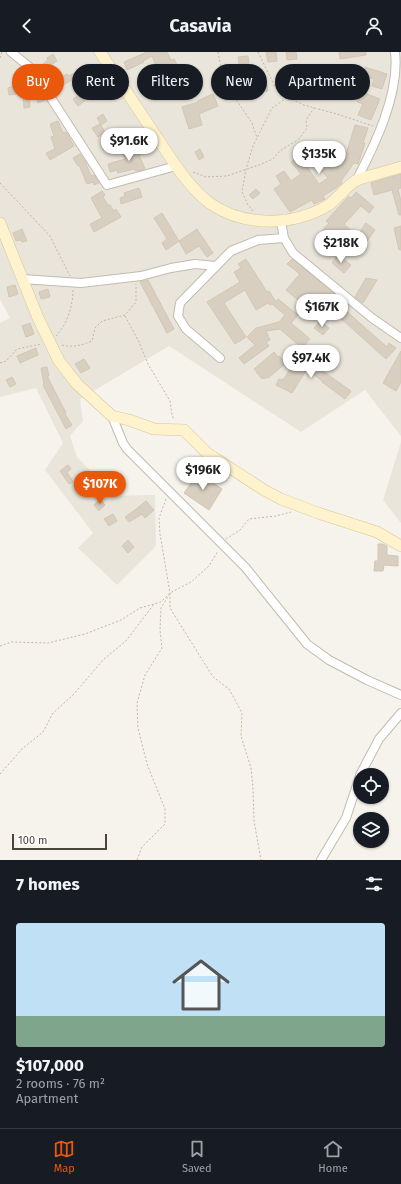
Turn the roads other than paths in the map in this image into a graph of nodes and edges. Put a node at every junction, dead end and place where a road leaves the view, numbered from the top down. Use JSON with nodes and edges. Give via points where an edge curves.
{"nodes":[{"id":1,"x":11,"y":52,"type":"edge"},
{"id":2,"x":100,"y":52,"type":"edge"},
{"id":3,"x":395,"y":52,"type":"edge"},
{"id":4,"x":399,"y":67,"type":"edge"},
{"id":5,"x":176,"y":166,"type":"junction"},
{"id":6,"x":401,"y":167,"type":"edge"},
{"id":7,"x":356,"y":181,"type":"junction"},
{"id":8,"x":281,"y":221,"type":"junction"},
{"id":9,"x":0,"y":223,"type":"edge"},
{"id":10,"x":284,"y":238,"type":"junction"},
{"id":11,"x":216,"y":266,"type":"junction"},
{"id":12,"x":22,"y":279,"type":"junction"},
{"id":13,"x":401,"y":338,"type":"edge"},
{"id":14,"x":220,"y":358,"type":"dead end"},
{"id":15,"x":112,"y":416,"type":"junction"},
{"id":16,"x":398,"y":542,"type":"edge"},
{"id":17,"x":401,"y":695,"type":"edge"},
{"id":18,"x":401,"y":713,"type":"edge"},
{"id":19,"x":364,"y":768,"type":"edge"},
{"id":20,"x":353,"y":796,"type":"edge"},
{"id":21,"x":321,"y":860,"type":"edge"}],
"edges":[{"from":1,"to":5,"type":"street","via":[[33,70],[107,185]]},
{"from":2,"to":5,"type":"street"},
{"from":3,"to":4,"type":"street"},
{"from":4,"to":7,"type":"street","via":[[389,104],[371,152]]},
{"from":5,"to":8,"type":"street","via":[[188,183],[224,212],[241,218]]},
{"from":6,"to":7,"type":"street"},
{"from":7,"to":8,"type":"street","via":[[328,206]]},
{"from":8,"to":10,"type":"street"},
{"from":9,"to":12,"type":"street"},
{"from":10,"to":11,"type":"street","via":[[258,240],[231,251]]},
{"from":10,"to":13,"type":"street","via":[[293,253],[372,318]]},
{"from":11,"to":12,"type":"street","via":[[195,264],[136,277],[81,283]]},
{"from":11,"to":14,"type":"street","via":[[180,303],[178,316],[186,329]]},
{"from":12,"to":15,"type":"street","via":[[59,361],[77,384]]},
{"from":15,"to":16,"type":"street","via":[[154,429],[184,430],[207,453],[264,490]]},
{"from":15,"to":17,"type":"street","via":[[127,448],[245,568],[308,644],[328,660]]},
{"from":18,"to":19,"type":"street","via":[[379,739]]},
{"from":20,"to":21,"type":"street","via":[[346,818]]}]}
